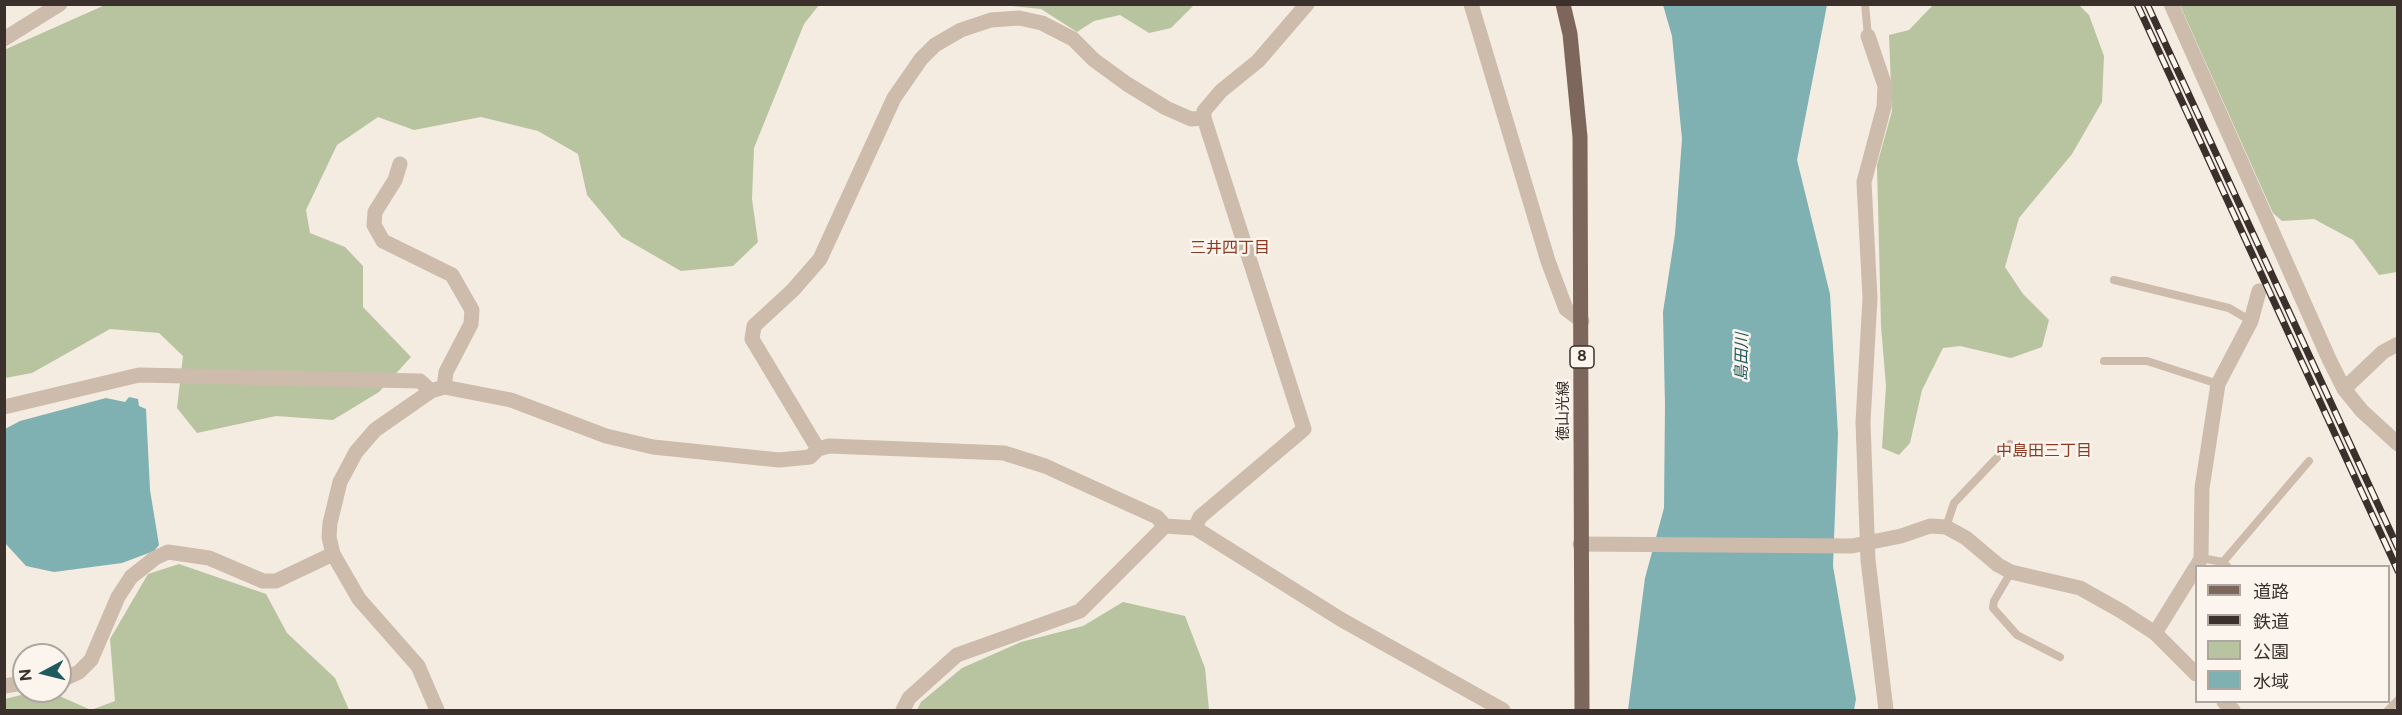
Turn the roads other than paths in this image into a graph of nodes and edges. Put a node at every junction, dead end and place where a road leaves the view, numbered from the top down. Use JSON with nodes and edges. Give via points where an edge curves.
{"nodes":[{"id":1,"x":60,"y":4,"type":"edge"},
{"id":2,"x":1307,"y":4,"type":"edge"},
{"id":3,"x":1471,"y":4,"type":"edge"},
{"id":4,"x":1563,"y":4,"type":"edge"},
{"id":5,"x":1865,"y":4,"type":"edge"},
{"id":6,"x":2171,"y":4,"type":"edge"},
{"id":7,"x":1868,"y":36,"type":"joint"},
{"id":8,"x":4,"y":39,"type":"edge"},
{"id":9,"x":1204,"y":118,"type":"junction"},
{"id":10,"x":400,"y":164,"type":"dead end"},
{"id":11,"x":2114,"y":279,"type":"dead end"},
{"id":12,"x":2259,"y":291,"type":"dead end"},
{"id":13,"x":1582,"y":321,"type":"junction"},
{"id":14,"x":2251,"y":321,"type":"junction"},
{"id":15,"x":2397,"y":344,"type":"edge"},
{"id":16,"x":2104,"y":361,"type":"dead end"},
{"id":17,"x":2218,"y":384,"type":"junction"},
{"id":18,"x":437,"y":389,"type":"junction"},
{"id":19,"x":2344,"y":389,"type":"junction"},
{"id":20,"x":4,"y":407,"type":"edge"},
{"id":21,"x":2010,"y":444,"type":"dead end"},
{"id":22,"x":2397,"y":444,"type":"edge"},
{"id":23,"x":818,"y":449,"type":"junction"},
{"id":24,"x":2309,"y":461,"type":"dead end"},
{"id":25,"x":1165,"y":526,"type":"junction"},
{"id":26,"x":1946,"y":526,"type":"junction"},
{"id":27,"x":1195,"y":528,"type":"junction"},
{"id":28,"x":1580,"y":544,"type":"junction"},
{"id":29,"x":1868,"y":544,"type":"junction"},
{"id":30,"x":333,"y":554,"type":"junction"},
{"id":31,"x":2198,"y":564,"type":"edge"},
{"id":32,"x":2225,"y":564,"type":"edge"},
{"id":33,"x":2195,"y":569,"type":"edge"},
{"id":34,"x":2011,"y":572,"type":"junction"},
{"id":35,"x":2155,"y":633,"type":"junction"},
{"id":36,"x":2060,"y":657,"type":"dead end"},
{"id":37,"x":2195,"y":673,"type":"edge"},
{"id":38,"x":72,"y":675,"type":"edge"},
{"id":39,"x":2397,"y":700,"type":"edge"},
{"id":40,"x":437,"y":711,"type":"edge"},
{"id":41,"x":903,"y":711,"type":"edge"},
{"id":42,"x":1503,"y":711,"type":"edge"},
{"id":43,"x":1582,"y":711,"type":"edge"},
{"id":44,"x":1886,"y":711,"type":"edge"},
{"id":45,"x":2388,"y":711,"type":"edge"}],
"edges":[{"from":1,"to":8,"type":"street"},
{"from":2,"to":9,"type":"street","via":[[1258,61],[1221,91],[1204,111]]},
{"from":3,"to":13,"type":"street","via":[[1548,261],[1566,309]]},
{"from":4,"to":13,"type":"main road","name":"徳山光線","number":"8","via":[[1570,34],[1580,137]]},
{"from":5,"to":7,"type":"lane"},
{"from":6,"to":19,"type":"street"},
{"from":7,"to":29,"type":"street","via":[[1886,86],[1864,182],[1870,298],[1863,422]]},
{"from":9,"to":23,"type":"street","via":[[1191,119],[1166,108],[1094,60],[1072,39],[1042,23],[1019,18],[991,20],[935,45],[894,98],[820,259],[754,326],[752,339]]},
{"from":9,"to":27,"type":"street","via":[[1304,429],[1200,517]]},
{"from":10,"to":18,"type":"street","via":[[375,212],[374,225],[384,241],[452,275],[472,310],[471,324]]},
{"from":11,"to":14,"type":"lane","via":[[2229,308]]},
{"from":12,"to":14,"type":"street"},
{"from":13,"to":28,"type":"main road","name":"徳山光線","number":"8"},
{"from":14,"to":17,"type":"street"},
{"from":15,"to":19,"type":"street"},
{"from":16,"to":17,"type":"lane","via":[[2147,361]]},
{"from":17,"to":31,"type":"street","via":[[2202,488]]},
{"from":18,"to":20,"type":"street","via":[[420,381],[139,375]]},
{"from":18,"to":23,"type":"street","via":[[511,400],[606,436],[653,447],[778,460],[810,457]]},
{"from":18,"to":30,"type":"street","via":[[375,430],[356,452],[340,482],[330,523]]},
{"from":19,"to":22,"type":"street"},
{"from":21,"to":26,"type":"lane","via":[[1954,503]]},
{"from":23,"to":25,"type":"street","via":[[829,446],[1004,453],[1045,466],[1157,517]]},
{"from":24,"to":32,"type":"lane"},
{"from":25,"to":27,"type":"street"},
{"from":25,"to":41,"type":"street","via":[[1080,611],[957,655],[909,698]]},
{"from":26,"to":29,"type":"street","via":[[1930,526]]},
{"from":26,"to":34,"type":"street"},
{"from":27,"to":42,"type":"street","via":[[1342,620]]},
{"from":28,"to":29,"type":"street"},
{"from":28,"to":43,"type":"main road","name":"徳山光線","number":"8"},
{"from":29,"to":44,"type":"street"},
{"from":30,"to":38,"type":"street","via":[[276,581],[263,581],[209,558],[168,552],[131,577],[118,597],[91,660]]},
{"from":30,"to":40,"type":"street","via":[[360,599],[418,666]]},
{"from":31,"to":32,"type":"lane"},
{"from":33,"to":35,"type":"street"},
{"from":34,"to":35,"type":"street","via":[[2080,588]]},
{"from":34,"to":36,"type":"lane","via":[[1993,608],[2017,635]]},
{"from":35,"to":37,"type":"street"},
{"from":39,"to":45,"type":"lane"}]}
